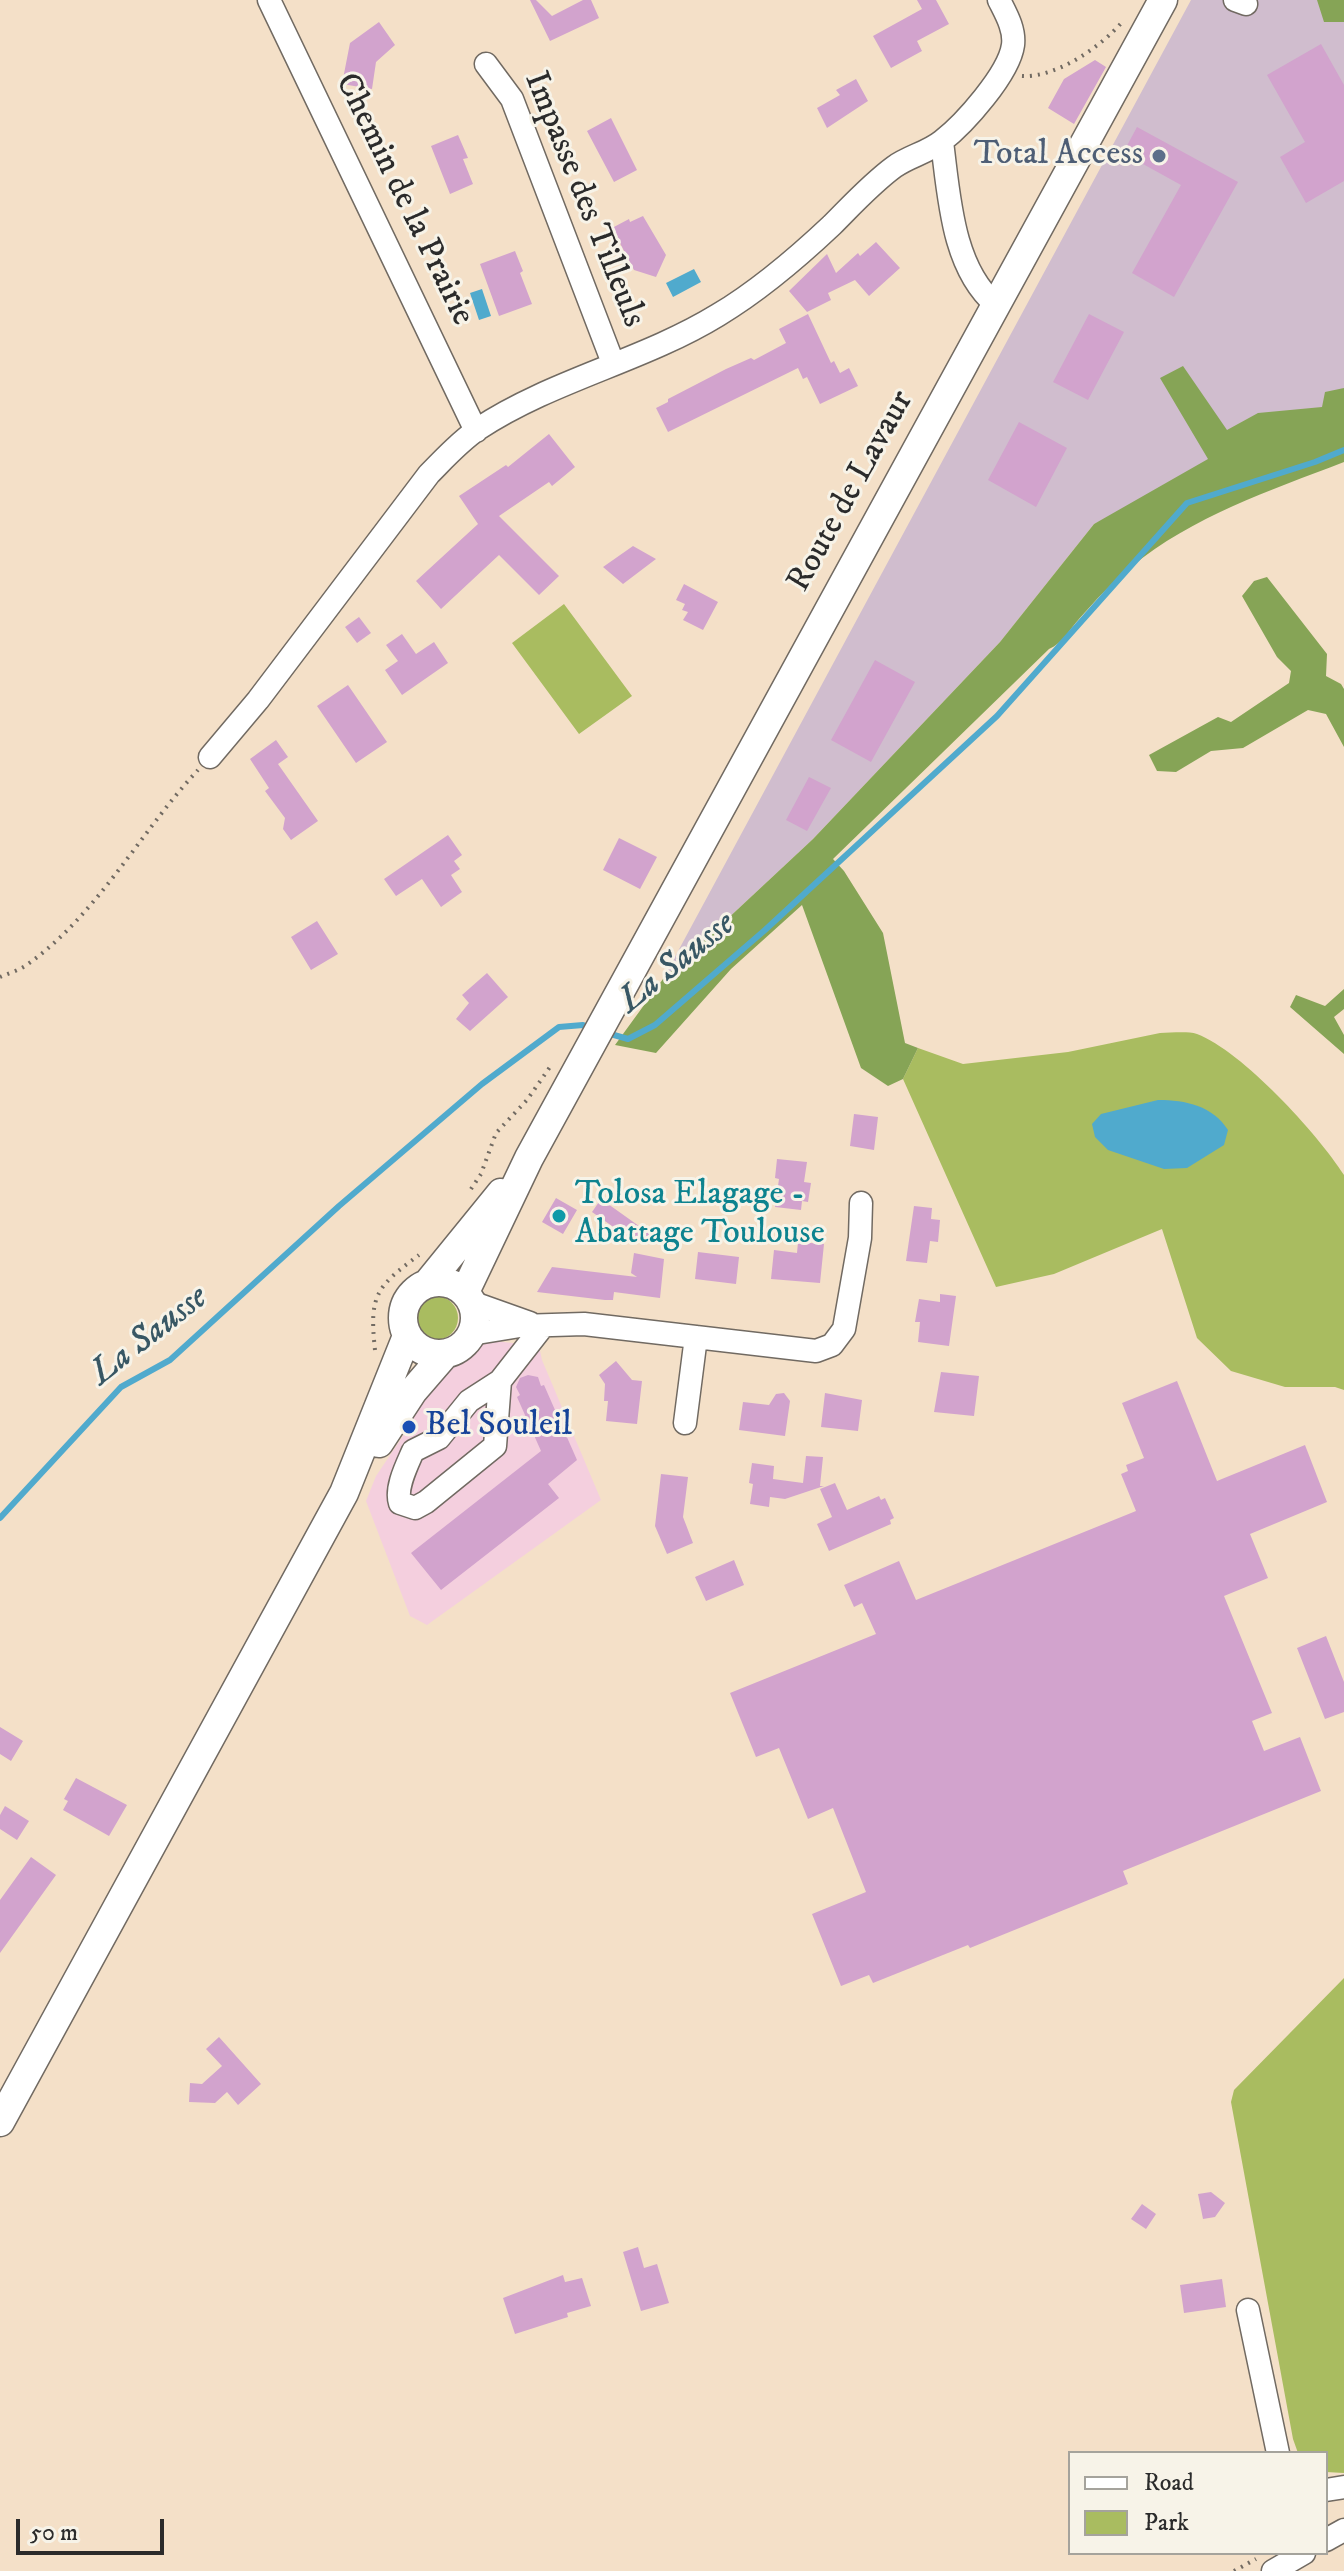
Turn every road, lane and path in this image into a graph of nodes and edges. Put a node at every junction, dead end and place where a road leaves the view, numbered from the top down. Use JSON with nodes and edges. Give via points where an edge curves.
{"nodes":[{"id":1,"x":269,"y":0,"type":"edge"},
{"id":2,"x":999,"y":0,"type":"edge"},
{"id":3,"x":1163,"y":0,"type":"edge"},
{"id":4,"x":1125,"y":19,"type":"dead end"},
{"id":5,"x":486,"y":64,"type":"dead end"},
{"id":6,"x":999,"y":75,"type":"junction"},
{"id":7,"x":942,"y":142,"type":"junction"},
{"id":8,"x":996,"y":305,"type":"junction"},
{"id":9,"x":613,"y":363,"type":"junction"},
{"id":10,"x":476,"y":431,"type":"junction"},
{"id":11,"x":210,"y":757,"type":"joint"},
{"id":12,"x":0,"y":977,"type":"edge"},
{"id":13,"x":552,"y":1064,"type":"dead end"},
{"id":14,"x":496,"y":1133,"type":"dead end"},
{"id":15,"x":529,"y":1158,"type":"junction"},
{"id":16,"x":861,"y":1203,"type":"dead end"},
{"id":17,"x":427,"y":1284,"type":"junction"},
{"id":18,"x":468,"y":1297,"type":"junction"},
{"id":19,"x":543,"y":1326,"type":"junction"},
{"id":20,"x":471,"y":1334,"type":"junction"},
{"id":21,"x":407,"y":1336,"type":"junction"},
{"id":22,"x":696,"y":1337,"type":"junction"},
{"id":23,"x":445,"y":1354,"type":"junction"},
{"id":24,"x":500,"y":1381,"type":"junction"},
{"id":25,"x":685,"y":1423,"type":"dead end"},
{"id":26,"x":344,"y":1493,"type":"junction"},
{"id":27,"x":0,"y":2122,"type":"edge"},
{"id":28,"x":1248,"y":2310,"type":"dead end"},
{"id":29,"x":1278,"y":2451,"type":"edge"},
{"id":30,"x":1298,"y":2555,"type":"edge"},
{"id":31,"x":1265,"y":2565,"type":"edge"},
{"id":32,"x":1234,"y":2571,"type":"edge"}],
"edges":[{"from":1,"to":10,"type":"street","name":"Chemin de la Prairie"},
{"from":2,"to":6,"type":"street","via":[[1013,44]]},
{"from":3,"to":8,"type":"main road","name":"Route de Lavaur"},
{"from":4,"to":6,"type":"path","via":[[1050,74]]},
{"from":5,"to":9,"type":"street","name":"Impasse des Tilleuls","via":[[512,99]]},
{"from":6,"to":7,"type":"street"},
{"from":7,"to":8,"type":"street","via":[[953,226],[976,284]]},
{"from":7,"to":9,"type":"street","via":[[886,173],[749,295],[693,330]]},
{"from":8,"to":15,"type":"main road","name":"Route de Lavaur"},
{"from":9,"to":10,"type":"street"},
{"from":10,"to":11,"type":"street","via":[[429,474]]},
{"from":11,"to":12,"type":"path","via":[[64,932],[26,966]]},
{"from":13,"to":14,"type":"path"},
{"from":15,"to":17,"type":"main road"},
{"from":15,"to":18,"type":"main road"},
{"from":16,"to":22,"type":"street","via":[[844,1329],[832,1345],[816,1351]]},
{"from":17,"to":18,"type":"main road","via":[[447,1283]]},
{"from":17,"to":21,"type":"main road","via":[[406,1301],[402,1318]]},
{"from":18,"to":19,"type":"street"},
{"from":18,"to":20,"type":"main road","via":[[475,1324]]},
{"from":19,"to":20,"type":"street"},
{"from":19,"to":22,"type":"street","via":[[584,1324]]},
{"from":19,"to":24,"type":"street"},
{"from":20,"to":23,"type":"main road"},
{"from":21,"to":23,"type":"main road","via":[[423,1351]]},
{"from":21,"to":26,"type":"main road"},
{"from":22,"to":25,"type":"street"},
{"from":23,"to":26,"type":"main road","via":[[413,1391]]},
{"from":24,"to":24,"type":"street","via":[[469,1401],[439,1438],[413,1451],[399,1485],[400,1503],[415,1508],[426,1502],[495,1446]]},
{"from":26,"to":27,"type":"main road"},
{"from":28,"to":29,"type":"street"},
{"from":30,"to":31,"type":"street"},
{"from":31,"to":32,"type":"path"}]}
